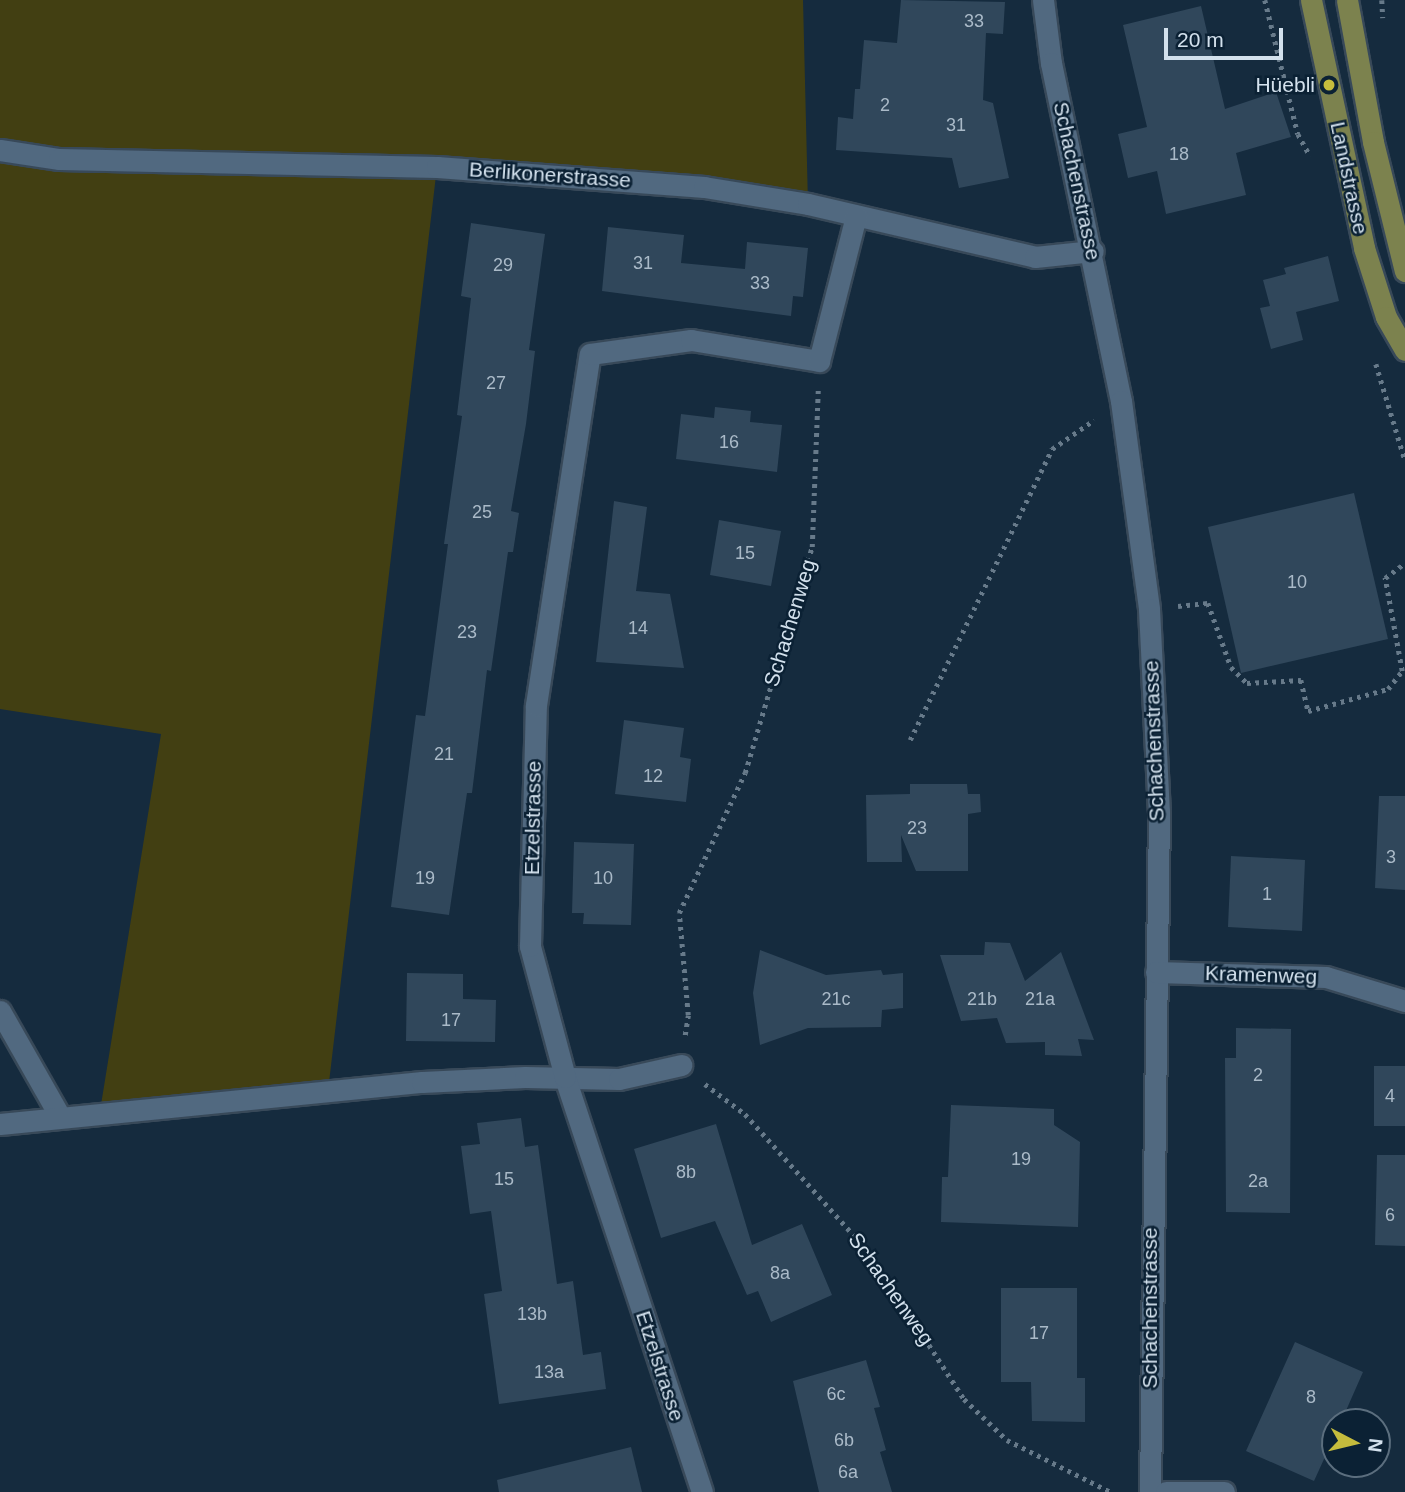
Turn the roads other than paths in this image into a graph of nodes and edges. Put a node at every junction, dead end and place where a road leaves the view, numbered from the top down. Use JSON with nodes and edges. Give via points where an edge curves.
{"nodes":[{"id":1,"x":1043,"y":0,"type":"edge"},
{"id":2,"x":1311,"y":0,"type":"edge"},
{"id":3,"x":1347,"y":0,"type":"edge"},
{"id":4,"x":0,"y":150,"type":"edge"},
{"id":5,"x":856,"y":216,"type":"junction"},
{"id":6,"x":1400,"y":233,"type":"edge"},
{"id":7,"x":1093,"y":251,"type":"junction"},
{"id":8,"x":1405,"y":271,"type":"edge"},
{"id":9,"x":1405,"y":350,"type":"edge"},
{"id":10,"x":1156,"y":972,"type":"junction"},
{"id":11,"x":1405,"y":1001,"type":"edge"},
{"id":12,"x":0,"y":1011,"type":"edge"},
{"id":13,"x":681,"y":1065,"type":"road end"},
{"id":14,"x":565,"y":1077,"type":"junction"},
{"id":15,"x":59,"y":1115,"type":"junction"},
{"id":16,"x":0,"y":1124,"type":"edge"},
{"id":17,"x":702,"y":1492,"type":"edge"},
{"id":18,"x":1150,"y":1492,"type":"edge"},
{"id":19,"x":1166,"y":1492,"type":"edge"},
{"id":20,"x":1224,"y":1492,"type":"edge"}],
"edges":[{"from":1,"to":7,"type":"street","name":"Schachenstrasse","via":[[1051,63]]},
{"from":2,"to":9,"type":"main road","name":"Landstrasse","via":[[1364,248],[1386,317]]},
{"from":3,"to":6,"type":"main road","name":"Landstrasse"},
{"from":4,"to":5,"type":"street","name":"Berlikonerstrasse","via":[[59,159],[534,173],[704,187]]},
{"from":5,"to":7,"type":"street","name":"Berlikonerstrasse","via":[[1035,257]]},
{"from":5,"to":14,"type":"street","name":"Etzelstrasse","via":[[819,361],[691,340],[590,354],[536,705],[530,946]]},
{"from":6,"to":8,"type":"main road","name":"Landstrasse"},
{"from":7,"to":10,"type":"street","name":"Schachenstrasse","via":[[1121,401],[1149,608],[1159,812]]},
{"from":10,"to":11,"type":"street","name":"Kramenweg","via":[[1326,977]]},
{"from":10,"to":18,"type":"street","name":"Schachenstrasse"},
{"from":12,"to":15,"type":"street"},
{"from":13,"to":14,"type":"street","via":[[619,1079]]},
{"from":14,"to":15,"type":"street","via":[[422,1082]]},
{"from":14,"to":17,"type":"street","name":"Etzelstrasse"},
{"from":15,"to":16,"type":"street"},
{"from":19,"to":20,"type":"street"}]}
